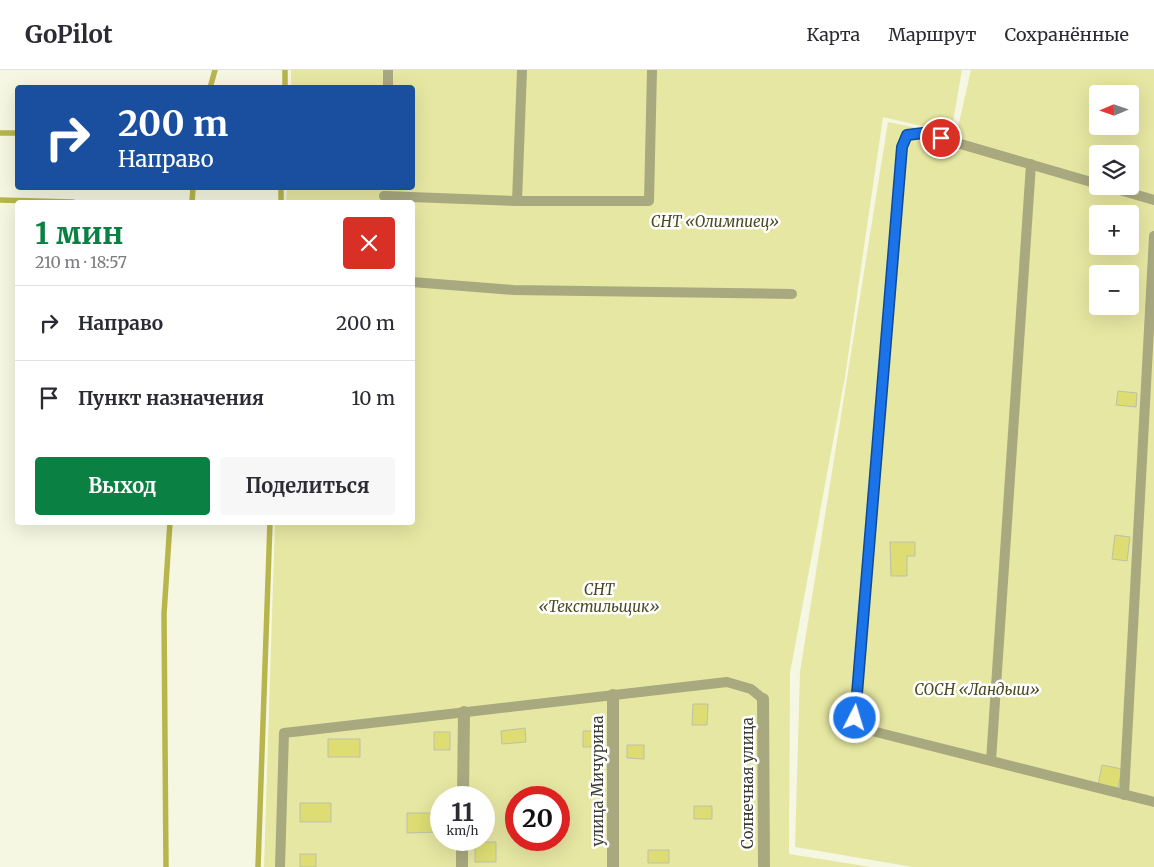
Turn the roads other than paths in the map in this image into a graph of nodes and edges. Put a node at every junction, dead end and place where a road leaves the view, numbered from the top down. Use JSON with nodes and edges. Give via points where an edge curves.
{"nodes":[{"id":1,"x":388,"y":70,"type":"edge"},
{"id":2,"x":522,"y":70,"type":"edge"},
{"id":3,"x":652,"y":70,"type":"edge"},
{"id":4,"x":388,"y":85,"type":"edge"},
{"id":5,"x":1031,"y":164,"type":"junction"},
{"id":6,"x":1089,"y":181,"type":"edge"},
{"id":7,"x":384,"y":195,"type":"edge"},
{"id":8,"x":1137,"y":195,"type":"edge"},
{"id":9,"x":1154,"y":200,"type":"edge"},
{"id":10,"x":517,"y":202,"type":"junction"},
{"id":11,"x":1154,"y":236,"type":"edge"},
{"id":12,"x":415,"y":282,"type":"edge"},
{"id":13,"x":792,"y":294,"type":"dead end"},
{"id":14,"x":613,"y":695,"type":"junction"},
{"id":15,"x":762,"y":699,"type":"joint"},
{"id":16,"x":464,"y":712,"type":"junction"},
{"id":17,"x":991,"y":761,"type":"junction"},
{"id":18,"x":463,"y":786,"type":"edge"},
{"id":19,"x":1124,"y":795,"type":"junction"},
{"id":20,"x":1154,"y":802,"type":"edge"},
{"id":21,"x":462,"y":851,"type":"edge"},
{"id":22,"x":280,"y":867,"type":"edge"},
{"id":23,"x":462,"y":867,"type":"edge"},
{"id":24,"x":613,"y":867,"type":"edge"},
{"id":25,"x":764,"y":867,"type":"edge"}],
"edges":[{"from":1,"to":4,"type":"lane"},
{"from":2,"to":10,"type":"lane"},
{"from":3,"to":10,"type":"lane","via":[[650,202]]},
{"from":5,"to":6,"type":"lane"},
{"from":5,"to":17,"type":"lane"},
{"from":5,"to":17,"type":"lane","via":[[923,133],[907,135],[902,147],[855,718],[860,728]]},
{"from":7,"to":10,"type":"lane"},
{"from":8,"to":9,"type":"lane"},
{"from":11,"to":19,"type":"lane"},
{"from":12,"to":13,"type":"lane","via":[[514,290]]},
{"from":14,"to":15,"type":"lane","via":[[727,682],[751,689]]},
{"from":14,"to":16,"type":"lane"},
{"from":14,"to":24,"type":"street","name":"улица Мичурина"},
{"from":15,"to":25,"type":"street","name":"Солнечная улица"},
{"from":16,"to":18,"type":"street"},
{"from":16,"to":22,"type":"lane","via":[[284,733]]},
{"from":17,"to":19,"type":"lane"},
{"from":19,"to":20,"type":"lane"},
{"from":21,"to":23,"type":"street"}]}
